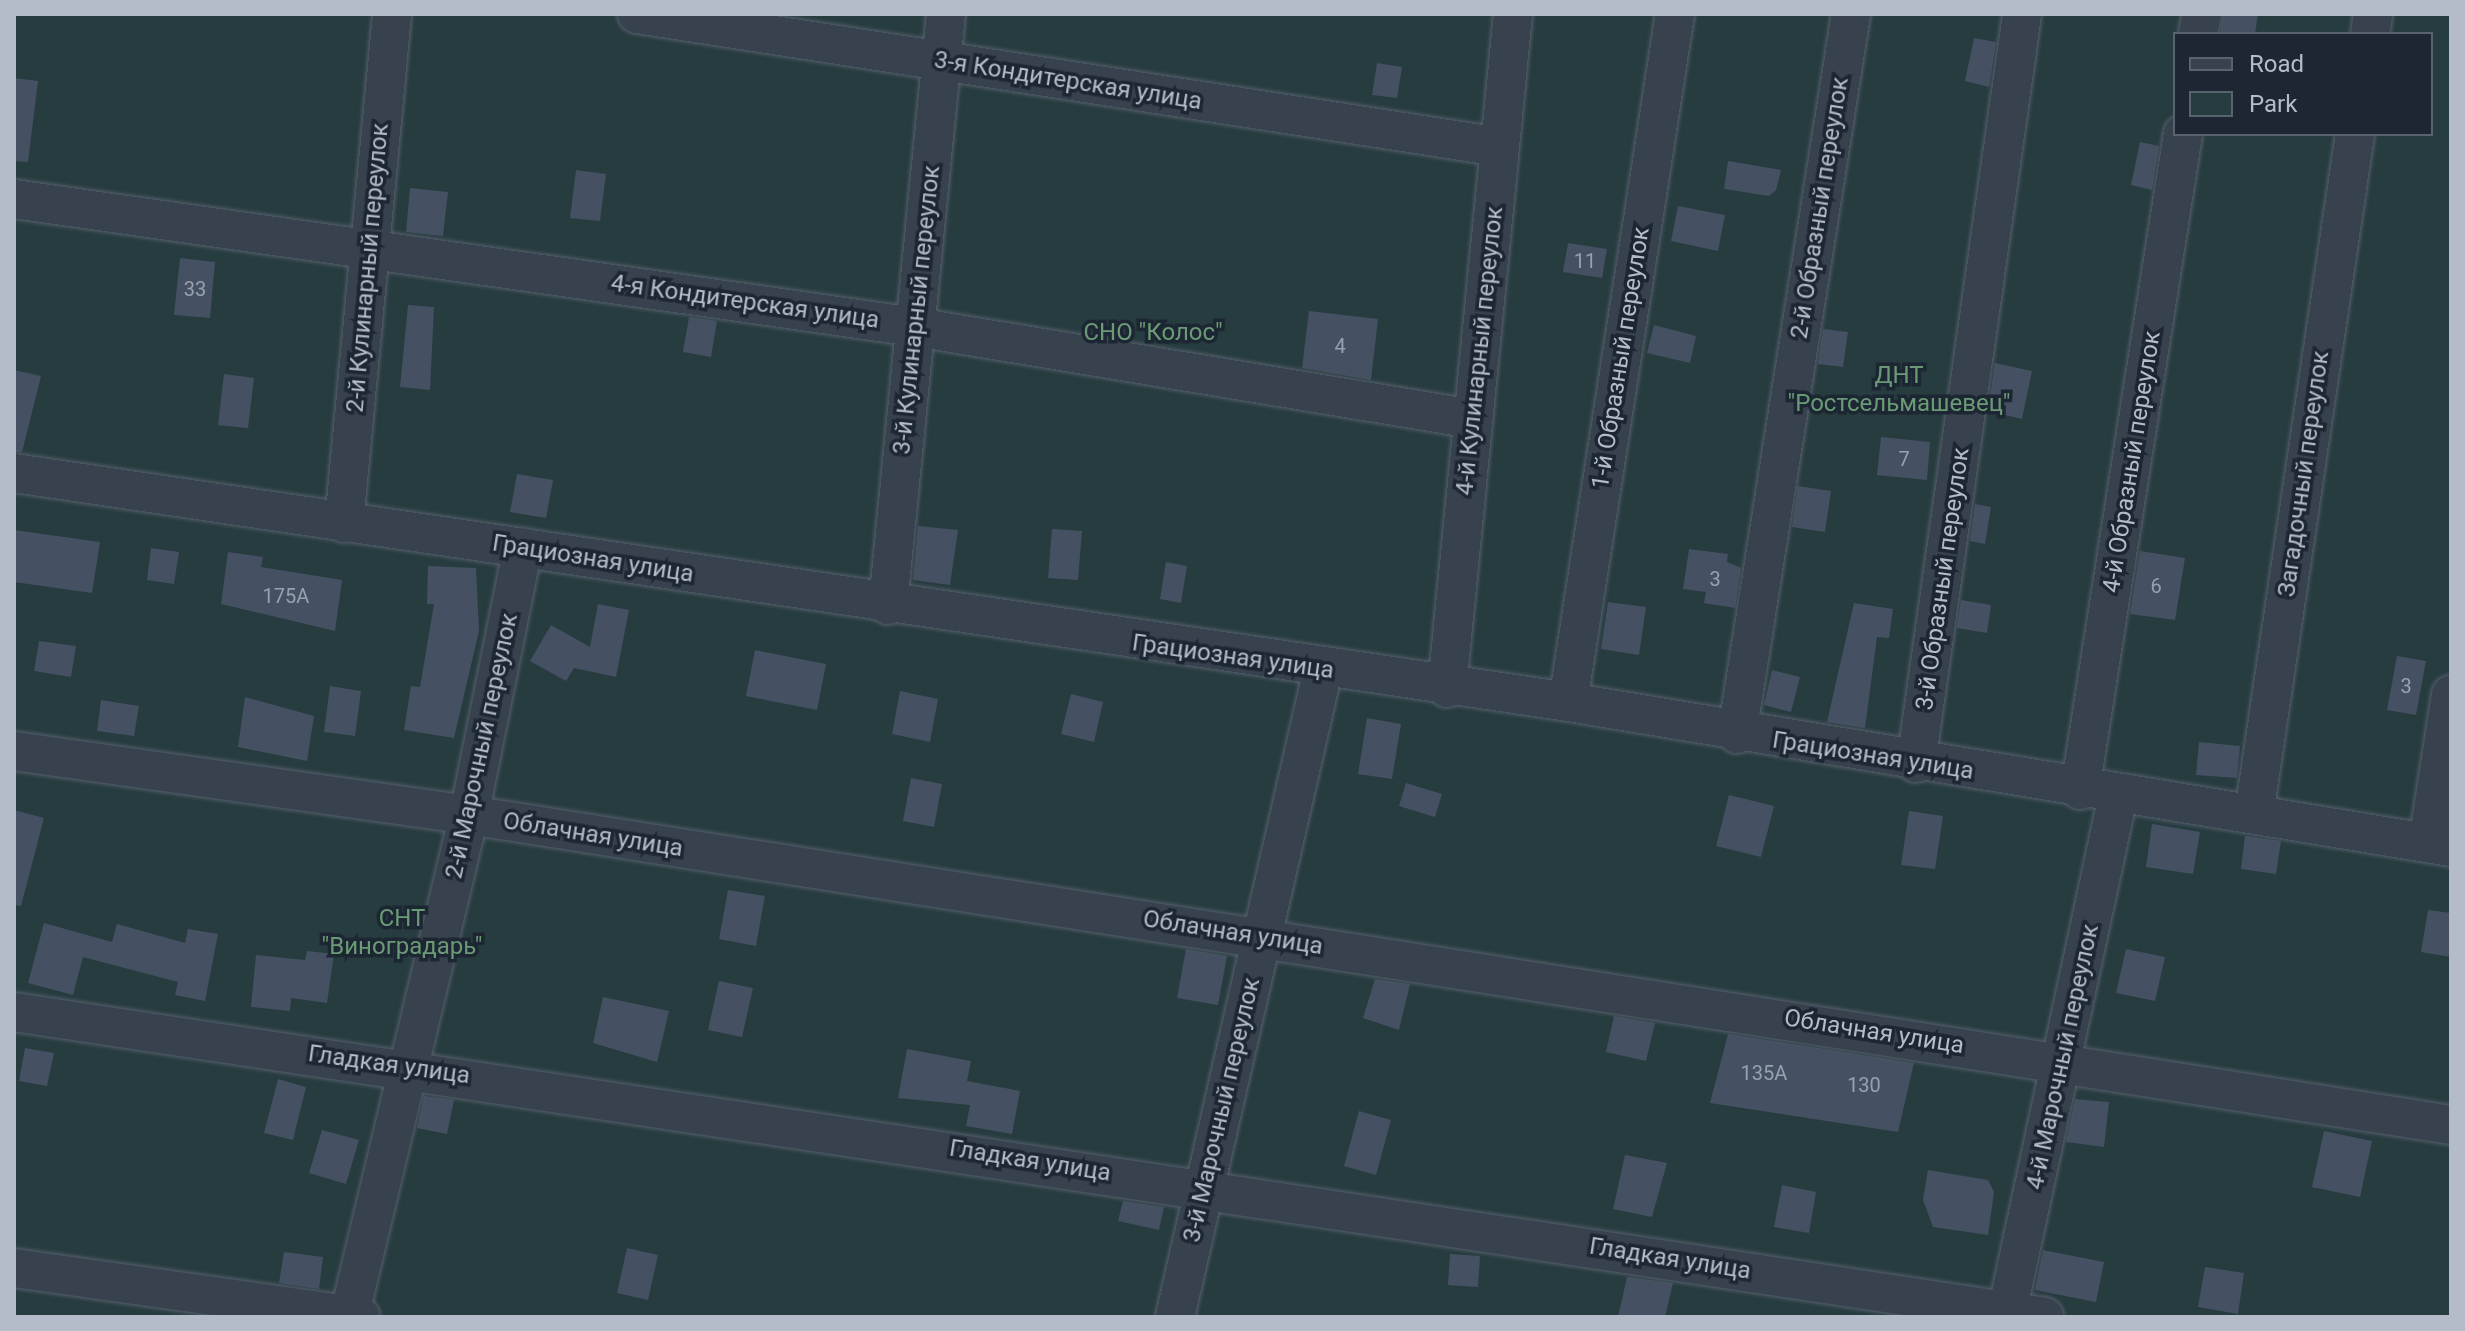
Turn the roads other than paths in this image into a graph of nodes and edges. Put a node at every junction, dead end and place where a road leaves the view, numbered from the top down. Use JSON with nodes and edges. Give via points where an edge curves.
{"nodes":[{"id":1,"x":392,"y":14,"type":"edge"},
{"id":2,"x":637,"y":14,"type":"edge"},
{"id":3,"x":946,"y":14,"type":"edge"},
{"id":4,"x":1513,"y":14,"type":"edge"},
{"id":5,"x":1675,"y":14,"type":"edge"},
{"id":6,"x":1851,"y":14,"type":"edge"},
{"id":7,"x":2022,"y":14,"type":"edge"},
{"id":8,"x":940,"y":61,"type":"junction"},
{"id":9,"x":2183,"y":136,"type":"edge"},
{"id":10,"x":2355,"y":136,"type":"edge"},
{"id":11,"x":1500,"y":147,"type":"junction"},
{"id":12,"x":14,"y":199,"type":"edge"},
{"id":13,"x":371,"y":246,"type":"junction"},
{"id":14,"x":915,"y":327,"type":"junction"},
{"id":15,"x":1473,"y":419,"type":"junction"},
{"id":16,"x":14,"y":473,"type":"edge"},
{"id":17,"x":344,"y":523,"type":"junction"},
{"id":18,"x":523,"y":547,"type":"junction"},
{"id":19,"x":888,"y":605,"type":"junction"},
{"id":20,"x":1323,"y":670,"type":"junction"},
{"id":21,"x":1447,"y":688,"type":"junction"},
{"id":22,"x":2451,"y":695,"type":"edge"},
{"id":23,"x":1568,"y":702,"type":"junction"},
{"id":24,"x":1737,"y":734,"type":"junction"},
{"id":25,"x":14,"y":751,"type":"edge"},
{"id":26,"x":1916,"y":763,"type":"junction"},
{"id":27,"x":2080,"y":790,"type":"junction"},
{"id":28,"x":2118,"y":796,"type":"junction"},
{"id":29,"x":2254,"y":814,"type":"junction"},
{"id":30,"x":469,"y":815,"type":"junction"},
{"id":31,"x":2440,"y":845,"type":"edge"},
{"id":32,"x":1261,"y":938,"type":"junction"},
{"id":33,"x":14,"y":1012,"type":"edge"},
{"id":34,"x":2063,"y":1062,"type":"junction"},
{"id":35,"x":409,"y":1068,"type":"junction"},
{"id":36,"x":2451,"y":1125,"type":"edge"},
{"id":37,"x":1203,"y":1187,"type":"junction"},
{"id":38,"x":14,"y":1268,"type":"edge"},
{"id":39,"x":2006,"y":1314,"type":"edge"},
{"id":40,"x":353,"y":1316,"type":"edge"},
{"id":41,"x":1175,"y":1317,"type":"edge"},
{"id":42,"x":2044,"y":1317,"type":"edge"}],
"edges":[{"from":1,"to":13,"type":"street","name":"2-й Кулинарный переулок"},
{"from":2,"to":8,"type":"street","name":"3-я Кондитерская улица"},
{"from":3,"to":8,"type":"street","name":"3-й Кулинарный переулок"},
{"from":4,"to":11,"type":"street","name":"4-й Кулинарный переулок"},
{"from":5,"to":23,"type":"street","name":"1-й Образный переулок"},
{"from":6,"to":24,"type":"street","name":"2-й Образный переулок"},
{"from":7,"to":26,"type":"street","name":"3-й Образный переулок"},
{"from":8,"to":11,"type":"street","name":"3-я Кондитерская улица"},
{"from":8,"to":14,"type":"street","name":"3-й Кулинарный переулок"},
{"from":9,"to":27,"type":"street","name":"4-й Образный переулок"},
{"from":10,"to":29,"type":"street","name":"Загадочный переулок"},
{"from":11,"to":15,"type":"street","name":"4-й Кулинарный переулок"},
{"from":12,"to":13,"type":"street","name":"4-я Кондитерская улица"},
{"from":13,"to":14,"type":"street","name":"4-я Кондитерская улица"},
{"from":13,"to":17,"type":"street","name":"2-й Кулинарный переулок"},
{"from":14,"to":15,"type":"street","name":"4-я Кондитерская улица"},
{"from":14,"to":19,"type":"street","name":"3-й Кулинарный переулок"},
{"from":15,"to":21,"type":"street","name":"4-й Кулинарный переулок"},
{"from":16,"to":17,"type":"street","name":"Грациозная улица"},
{"from":17,"to":18,"type":"street","name":"Грациозная улица"},
{"from":18,"to":19,"type":"street","name":"Грациозная улица"},
{"from":18,"to":30,"type":"street","name":"2-й Марочный переулок"},
{"from":19,"to":20,"type":"street","name":"Грациозная улица"},
{"from":20,"to":21,"type":"street","name":"Грациозная улица"},
{"from":20,"to":32,"type":"street","name":"3-й Марочный переулок"},
{"from":21,"to":23,"type":"street","name":"Грациозная улица"},
{"from":22,"to":31,"type":"street"},
{"from":23,"to":24,"type":"street","name":"Грациозная улица"},
{"from":24,"to":26,"type":"street","name":"Грациозная улица"},
{"from":25,"to":30,"type":"street","name":"Облачная улица"},
{"from":26,"to":27,"type":"street","name":"Грациозная улица"},
{"from":27,"to":28,"type":"street","name":"Грациозная улица"},
{"from":28,"to":29,"type":"street","name":"Грациозная улица"},
{"from":28,"to":34,"type":"street","name":"4-й Марочный переулок"},
{"from":29,"to":31,"type":"street","name":"Грациозная улица"},
{"from":30,"to":32,"type":"street","name":"Облачная улица"},
{"from":30,"to":35,"type":"street","name":"2-й Марочный переулок"},
{"from":32,"to":34,"type":"street","name":"Облачная улица"},
{"from":32,"to":37,"type":"street","name":"3-й Марочный переулок"},
{"from":33,"to":35,"type":"street","name":"Гладкая улица"},
{"from":34,"to":36,"type":"street","name":"Облачная улица"},
{"from":34,"to":39,"type":"street","name":"4-й Марочный переулок"},
{"from":35,"to":37,"type":"street","name":"Гладкая улица"},
{"from":35,"to":40,"type":"street","name":"2-й Марочный переулок"},
{"from":37,"to":39,"type":"street","name":"Гладкая улица"},
{"from":37,"to":41,"type":"street","name":"3-й Марочный переулок"},
{"from":38,"to":40,"type":"street"},
{"from":39,"to":42,"type":"street","name":"Гладкая улица"}]}
